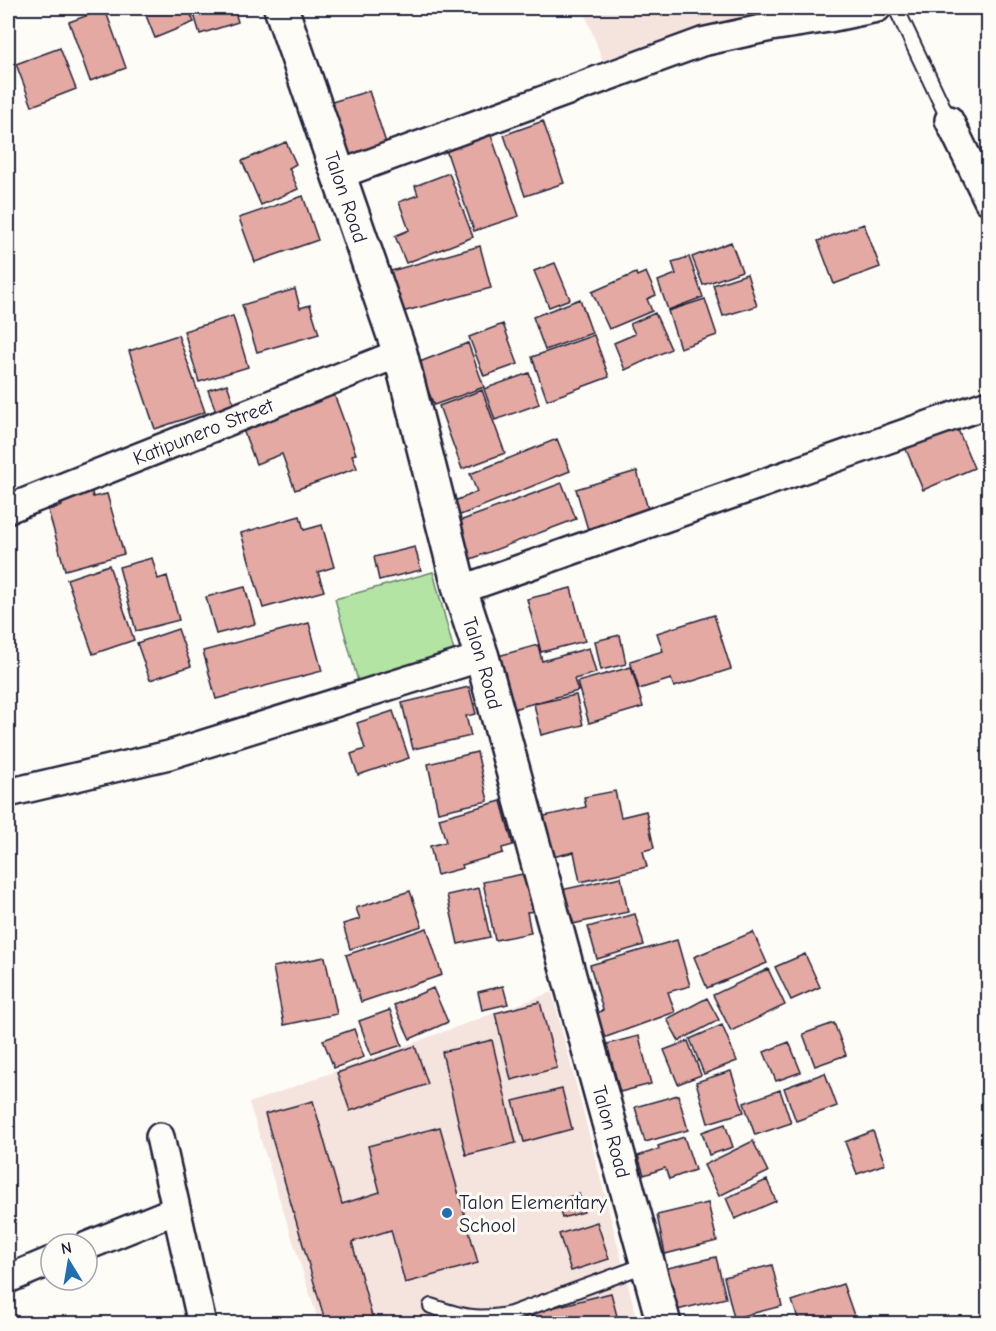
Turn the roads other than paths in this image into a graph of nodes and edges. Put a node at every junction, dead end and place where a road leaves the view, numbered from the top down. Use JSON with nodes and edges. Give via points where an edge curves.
{"nodes":[{"id":1,"x":281,"y":8,"type":"edge"},
{"id":2,"x":877,"y":8,"type":"edge"},
{"id":3,"x":896,"y":8,"type":"edge"},
{"id":4,"x":949,"y":120,"type":"joint"},
{"id":5,"x":339,"y":175,"type":"junction"},
{"id":6,"x":988,"y":200,"type":"edge"},
{"id":7,"x":400,"y":353,"type":"junction"},
{"id":8,"x":988,"y":404,"type":"edge"},
{"id":9,"x":8,"y":509,"type":"edge"},
{"id":10,"x":460,"y":590,"type":"junction"},
{"id":11,"x":482,"y":657,"type":"junction"},
{"id":12,"x":8,"y":793,"type":"edge"},
{"id":13,"x":160,"y":1137,"type":"dead end"},
{"id":14,"x":176,"y":1210,"type":"junction"},
{"id":15,"x":99,"y":1241,"type":"edge"},
{"id":16,"x":648,"y":1264,"type":"junction"},
{"id":17,"x":39,"y":1266,"type":"edge"},
{"id":18,"x":8,"y":1278,"type":"edge"},
{"id":19,"x":431,"y":1306,"type":"dead end"},
{"id":20,"x":202,"y":1323,"type":"edge"},
{"id":21,"x":664,"y":1323,"type":"edge"}],
"edges":[{"from":1,"to":5,"type":"street","name":"Talon Road"},
{"from":2,"to":5,"type":"street","via":[[702,42]]},
{"from":3,"to":4,"type":"lane"},
{"from":4,"to":6,"type":"street"},
{"from":5,"to":7,"type":"street","name":"Talon Road"},
{"from":7,"to":9,"type":"street","name":"Katipunero Street"},
{"from":7,"to":10,"type":"street","name":"Talon Road"},
{"from":8,"to":10,"type":"street"},
{"from":10,"to":11,"type":"street","name":"Talon Road"},
{"from":11,"to":12,"type":"street","via":[[170,755]]},
{"from":11,"to":16,"type":"street","name":"Talon Road"},
{"from":13,"to":14,"type":"street"},
{"from":14,"to":15,"type":"street"},
{"from":14,"to":20,"type":"street"},
{"from":16,"to":19,"type":"lane","via":[[511,1314],[463,1317]]},
{"from":16,"to":21,"type":"street","name":"Talon Road"},
{"from":17,"to":18,"type":"street"}]}
